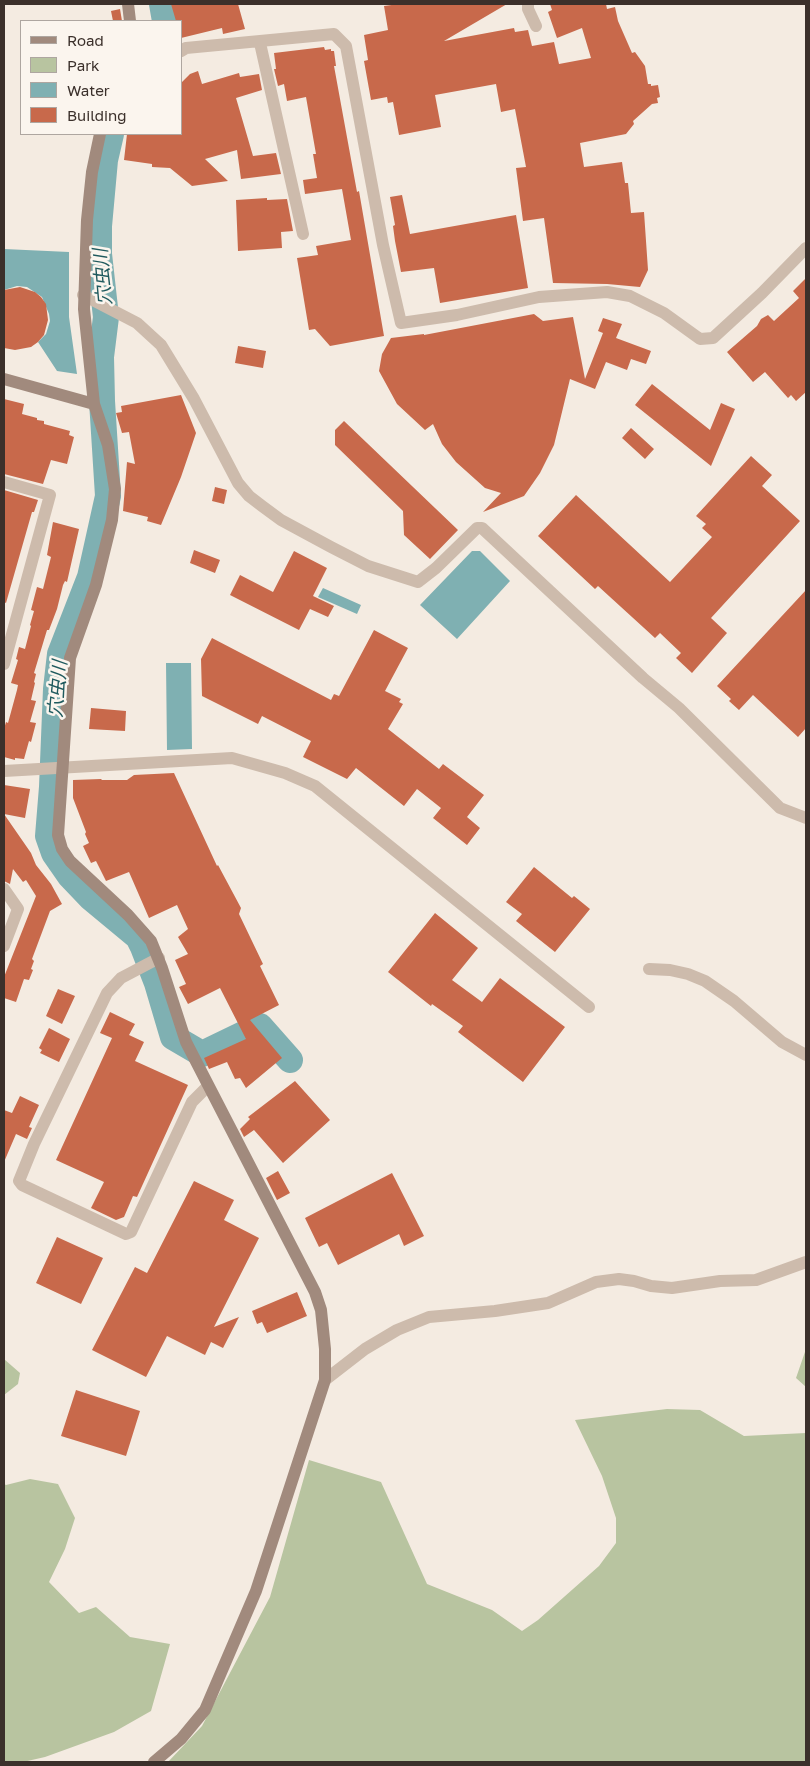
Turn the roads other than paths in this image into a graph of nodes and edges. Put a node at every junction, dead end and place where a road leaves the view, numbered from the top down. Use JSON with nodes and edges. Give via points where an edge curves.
{"nodes":[{"id":1,"x":128,"y":4,"type":"edge"},
{"id":2,"x":528,"y":4,"type":"edge"},
{"id":3,"x":130,"y":20,"type":"edge"},
{"id":4,"x":536,"y":26,"type":"dead end"},
{"id":5,"x":260,"y":42,"type":"junction"},
{"id":6,"x":182,"y":50,"type":"edge"},
{"id":7,"x":100,"y":135,"type":"edge"},
{"id":8,"x":303,"y":234,"type":"dead end"},
{"id":9,"x":806,"y":248,"type":"edge"},
{"id":10,"x":84,"y":295,"type":"junction"},
{"id":11,"x":4,"y":379,"type":"edge"},
{"id":12,"x":94,"y":404,"type":"junction"},
{"id":13,"x":4,"y":482,"type":"edge"},
{"id":14,"x":4,"y":664,"type":"edge"},
{"id":15,"x":63,"y":768,"type":"junction"},
{"id":16,"x":4,"y":771,"type":"edge"},
{"id":17,"x":806,"y":818,"type":"edge"},
{"id":18,"x":4,"y":890,"type":"edge"},
{"id":19,"x":4,"y":946,"type":"edge"},
{"id":20,"x":159,"y":958,"type":"junction"},
{"id":21,"x":649,"y":969,"type":"dead end"},
{"id":22,"x":589,"y":1007,"type":"dead end"},
{"id":23,"x":806,"y":1055,"type":"edge"},
{"id":24,"x":208,"y":1086,"type":"junction"},
{"id":25,"x":806,"y":1262,"type":"edge"},
{"id":26,"x":325,"y":1380,"type":"junction"},
{"id":27,"x":154,"y":1762,"type":"edge"}],
"edges":[{"from":1,"to":3,"type":"street"},
{"from":2,"to":4,"type":"street"},
{"from":5,"to":6,"type":"street"},
{"from":5,"to":8,"type":"street"},
{"from":5,"to":9,"type":"street","via":[[334,34],[346,46],[400,323],[457,315],[539,297],[607,292],[630,296],[664,313],[700,339],[713,338]]},
{"from":7,"to":10,"type":"street","via":[[87,220]]},
{"from":10,"to":12,"type":"street"},
{"from":10,"to":17,"type":"street","via":[[137,323],[161,345],[238,483],[262,506],[368,566],[418,582],[477,528],[482,528],[678,708],[780,808]]},
{"from":11,"to":12,"type":"street"},
{"from":12,"to":15,"type":"street","via":[[108,445],[115,489],[112,520],[96,585],[70,658]]},
{"from":13,"to":14,"type":"street","via":[[50,495]]},
{"from":15,"to":16,"type":"street"},
{"from":15,"to":20,"type":"street","via":[[58,835],[62,849],[80,872],[128,915],[151,941]]},
{"from":15,"to":22,"type":"street","via":[[232,758],[285,772],[315,786]]},
{"from":18,"to":19,"type":"street","via":[[18,909]]},
{"from":20,"to":24,"type":"street","via":[[186,1042]]},
{"from":20,"to":24,"type":"street","via":[[121,978],[107,993],[19,1182],[126,1234],[131,1232],[192,1102]]},
{"from":21,"to":23,"type":"street","via":[[670,970],[706,981],[782,1042]]},
{"from":24,"to":26,"type":"street","via":[[315,1292],[324,1330]]},
{"from":25,"to":26,"type":"street","via":[[756,1280],[672,1288],[619,1279],[596,1282],[548,1303],[429,1318],[397,1330],[365,1349]]},
{"from":26,"to":27,"type":"street","via":[[256,1591],[205,1710],[181,1739]]}]}
